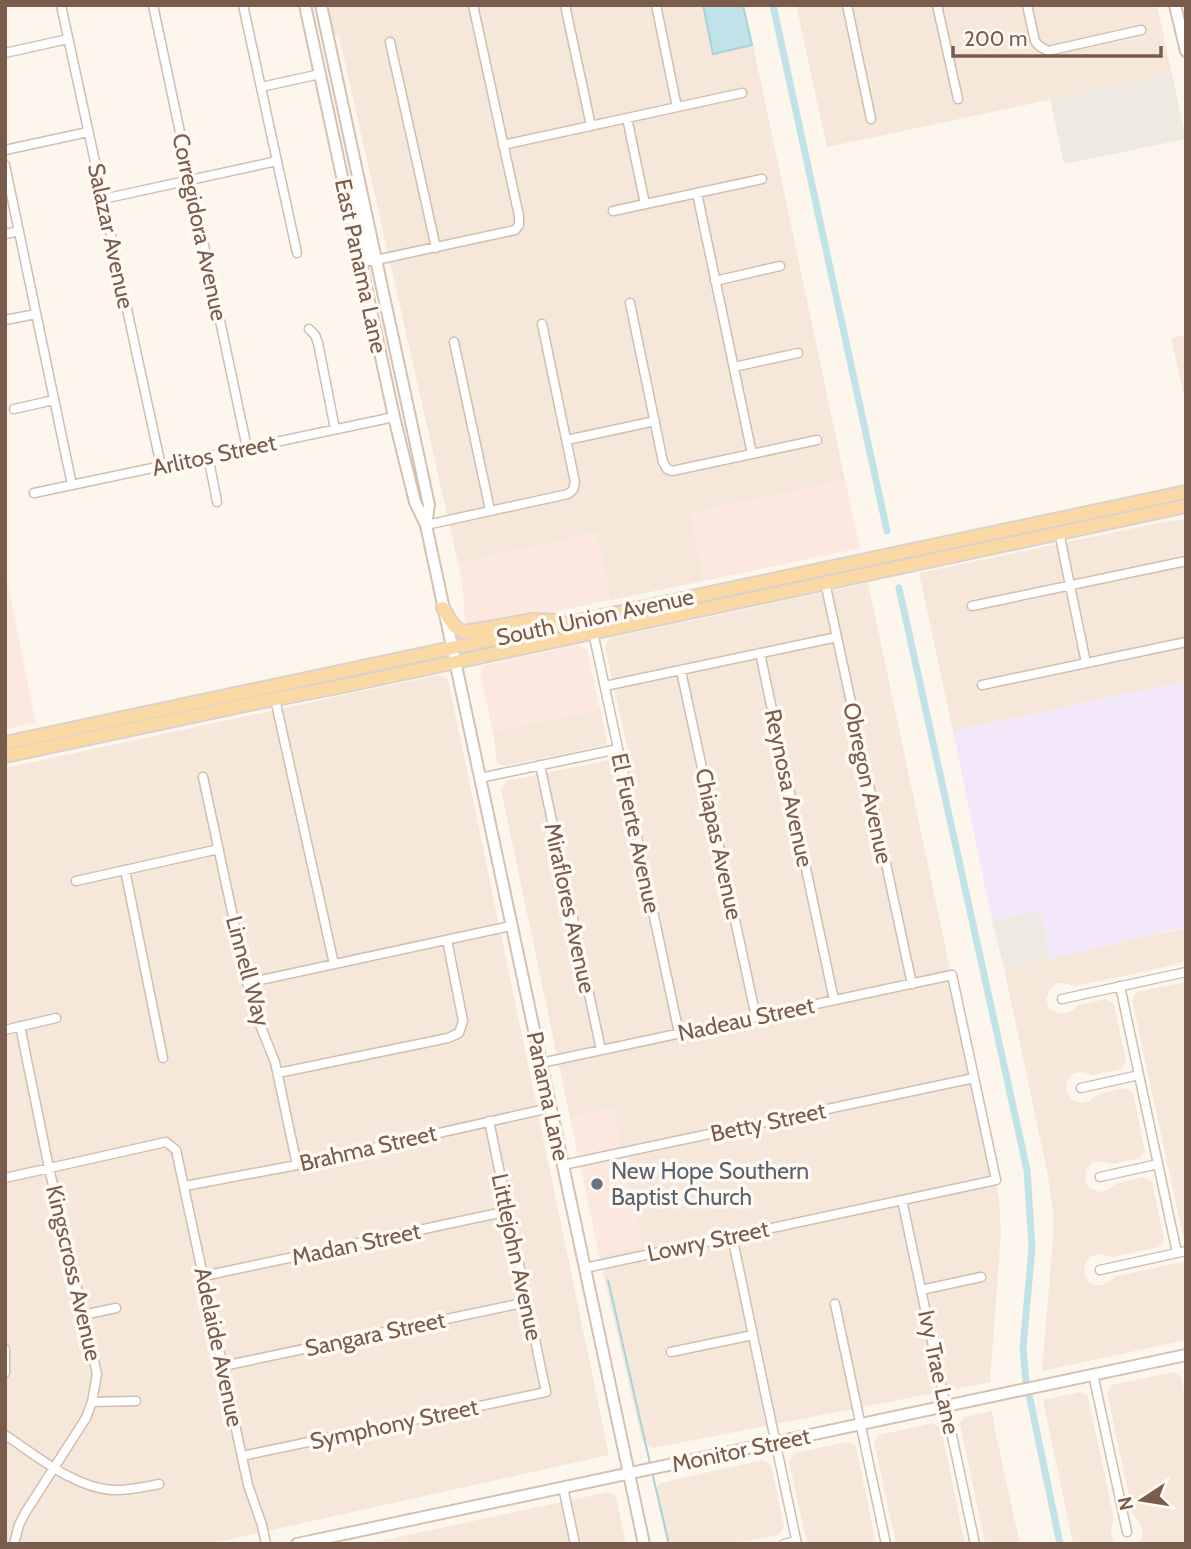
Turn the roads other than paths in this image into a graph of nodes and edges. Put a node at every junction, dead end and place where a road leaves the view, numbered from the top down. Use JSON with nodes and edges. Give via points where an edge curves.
{"nodes":[{"id":1,"x":61,"y":5,"type":"edge"},
{"id":2,"x":153,"y":5,"type":"edge"},
{"id":3,"x":243,"y":5,"type":"edge"},
{"id":4,"x":305,"y":5,"type":"edge"},
{"id":5,"x":321,"y":5,"type":"edge"},
{"id":6,"x":473,"y":5,"type":"edge"},
{"id":7,"x":565,"y":5,"type":"edge"},
{"id":8,"x":656,"y":5,"type":"edge"},
{"id":9,"x":847,"y":5,"type":"edge"},
{"id":10,"x":937,"y":5,"type":"edge"},
{"id":11,"x":1027,"y":5,"type":"edge"},
{"id":12,"x":1175,"y":5,"type":"edge"},
{"id":13,"x":1141,"y":30,"type":"dead end"},
{"id":14,"x":68,"y":39,"type":"junction"},
{"id":15,"x":390,"y":42,"type":"dead end"},
{"id":16,"x":1186,"y":51,"type":"edge"},
{"id":17,"x":5,"y":53,"type":"edge"},
{"id":18,"x":320,"y":74,"type":"junction"},
{"id":19,"x":261,"y":87,"type":"junction"},
{"id":20,"x":742,"y":93,"type":"dead end"},
{"id":21,"x":958,"y":99,"type":"dead end"},
{"id":22,"x":677,"y":107,"type":"junction"},
{"id":23,"x":627,"y":118,"type":"junction"},
{"id":24,"x":871,"y":119,"type":"dead end"},
{"id":25,"x":590,"y":126,"type":"junction"},
{"id":26,"x":88,"y":132,"type":"junction"},
{"id":27,"x":503,"y":145,"type":"junction"},
{"id":28,"x":5,"y":150,"type":"edge"},
{"id":29,"x":277,"y":161,"type":"junction"},
{"id":30,"x":355,"y":162,"type":"junction"},
{"id":31,"x":5,"y":165,"type":"edge"},
{"id":32,"x":342,"y":178,"type":"junction"},
{"id":33,"x":762,"y":179,"type":"dead end"},
{"id":34,"x":190,"y":180,"type":"junction"},
{"id":35,"x":697,"y":193,"type":"junction"},
{"id":36,"x":103,"y":199,"type":"junction"},
{"id":37,"x":645,"y":204,"type":"junction"},
{"id":38,"x":614,"y":211,"type":"dead end"},
{"id":39,"x":19,"y":231,"type":"junction"},
{"id":40,"x":5,"y":234,"type":"edge"},
{"id":41,"x":436,"y":248,"type":"junction"},
{"id":42,"x":297,"y":253,"type":"dead end"},
{"id":43,"x":376,"y":260,"type":"junction"},
{"id":44,"x":780,"y":266,"type":"dead end"},
{"id":45,"x":715,"y":281,"type":"junction"},
{"id":46,"x":630,"y":303,"type":"dead end"},
{"id":47,"x":36,"y":314,"type":"junction"},
{"id":48,"x":5,"y":320,"type":"edge"},
{"id":49,"x":542,"y":324,"type":"dead end"},
{"id":50,"x":309,"y":329,"type":"dead end"},
{"id":51,"x":454,"y":342,"type":"dead end"},
{"id":52,"x":798,"y":353,"type":"dead end"},
{"id":53,"x":734,"y":367,"type":"junction"},
{"id":54,"x":54,"y":400,"type":"junction"},
{"id":55,"x":14,"y":409,"type":"dead end"},
{"id":56,"x":394,"y":417,"type":"junction"},
{"id":57,"x":655,"y":421,"type":"junction"},
{"id":58,"x":335,"y":429,"type":"junction"},
{"id":59,"x":567,"y":440,"type":"junction"},
{"id":60,"x":817,"y":440,"type":"dead end"},
{"id":61,"x":247,"y":448,"type":"junction"},
{"id":62,"x":752,"y":454,"type":"junction"},
{"id":63,"x":208,"y":456,"type":"junction"},
{"id":64,"x":161,"y":466,"type":"junction"},
{"id":65,"x":72,"y":485,"type":"junction"},
{"id":66,"x":1186,"y":492,"type":"edge"},
{"id":67,"x":34,"y":493,"type":"dead end"},
{"id":68,"x":428,"y":501,"type":"junction"},
{"id":69,"x":217,"y":502,"type":"dead end"},
{"id":70,"x":1186,"y":506,"type":"edge"},
{"id":71,"x":490,"y":510,"type":"junction"},
{"id":72,"x":426,"y":525,"type":"junction"},
{"id":73,"x":1059,"y":532,"type":"junction"},
{"id":74,"x":1186,"y":561,"type":"edge"},
{"id":75,"x":825,"y":582,"type":"junction"},
{"id":76,"x":1070,"y":586,"type":"junction"},
{"id":77,"x":972,"y":606,"type":"dead end"},
{"id":78,"x":443,"y":608,"type":"junction"},
{"id":79,"x":605,"y":615,"type":"junction"},
{"id":80,"x":571,"y":622,"type":"junction"},
{"id":81,"x":546,"y":628,"type":"junction"},
{"id":82,"x":593,"y":632,"type":"junction"},
{"id":83,"x":837,"y":637,"type":"junction"},
{"id":84,"x":1186,"y":642,"type":"edge"},
{"id":85,"x":540,"y":644,"type":"junction"},
{"id":86,"x":452,"y":648,"type":"junction"},
{"id":87,"x":760,"y":653,"type":"junction"},
{"id":88,"x":455,"y":662,"type":"junction"},
{"id":89,"x":1086,"y":663,"type":"junction"},
{"id":90,"x":681,"y":671,"type":"junction"},
{"id":91,"x":378,"y":679,"type":"junction"},
{"id":92,"x":982,"y":685,"type":"dead end"},
{"id":93,"x":604,"y":686,"type":"junction"},
{"id":94,"x":275,"y":699,"type":"junction"},
{"id":95,"x":98,"y":723,"type":"junction"},
{"id":96,"x":7,"y":744,"type":"edge"},
{"id":97,"x":618,"y":749,"type":"junction"},
{"id":98,"x":32,"y":750,"type":"junction"},
{"id":99,"x":5,"y":756,"type":"edge"},
{"id":100,"x":540,"y":765,"type":"junction"},
{"id":101,"x":203,"y":777,"type":"dead end"},
{"id":102,"x":480,"y":778,"type":"junction"},
{"id":103,"x":219,"y":849,"type":"junction"},
{"id":104,"x":125,"y":870,"type":"junction"},
{"id":105,"x":76,"y":881,"type":"dead end"},
{"id":106,"x":511,"y":926,"type":"junction"},
{"id":107,"x":447,"y":940,"type":"junction"},
{"id":108,"x":334,"y":964,"type":"junction"},
{"id":109,"x":1186,"y":972,"type":"edge"},
{"id":110,"x":247,"y":983,"type":"junction"},
{"id":111,"x":912,"y":984,"type":"junction"},
{"id":112,"x":1120,"y":986,"type":"junction"},
{"id":113,"x":1062,"y":999,"type":"dead end"},
{"id":114,"x":834,"y":1000,"type":"junction"},
{"id":115,"x":757,"y":1017,"type":"junction"},
{"id":116,"x":56,"y":1018,"type":"dead end"},
{"id":117,"x":20,"y":1026,"type":"junction"},
{"id":118,"x":5,"y":1030,"type":"edge"},
{"id":119,"x":679,"y":1033,"type":"junction"},
{"id":120,"x":601,"y":1050,"type":"junction"},
{"id":121,"x":163,"y":1058,"type":"dead end"},
{"id":122,"x":541,"y":1063,"type":"junction"},
{"id":123,"x":278,"y":1073,"type":"junction"},
{"id":124,"x":1139,"y":1075,"type":"junction"},
{"id":125,"x":974,"y":1078,"type":"junction"},
{"id":126,"x":1081,"y":1088,"type":"dead end"},
{"id":127,"x":550,"y":1108,"type":"junction"},
{"id":128,"x":489,"y":1121,"type":"junction"},
{"id":129,"x":1158,"y":1164,"type":"junction"},
{"id":130,"x":297,"y":1165,"type":"junction"},
{"id":131,"x":563,"y":1165,"type":"junction"},
{"id":132,"x":49,"y":1168,"type":"junction"},
{"id":133,"x":1100,"y":1177,"type":"dead end"},
{"id":134,"x":5,"y":1178,"type":"edge"},
{"id":135,"x":185,"y":1186,"type":"junction"},
{"id":136,"x":902,"y":1200,"type":"junction"},
{"id":137,"x":508,"y":1211,"type":"junction"},
{"id":138,"x":732,"y":1236,"type":"junction"},
{"id":139,"x":1181,"y":1252,"type":"edge"},
{"id":140,"x":585,"y":1268,"type":"junction"},
{"id":141,"x":1100,"y":1270,"type":"dead end"},
{"id":142,"x":204,"y":1276,"type":"junction"},
{"id":143,"x":981,"y":1277,"type":"dead end"},
{"id":144,"x":921,"y":1290,"type":"junction"},
{"id":145,"x":527,"y":1302,"type":"junction"},
{"id":146,"x":835,"y":1304,"type":"dead end"},
{"id":147,"x":116,"y":1308,"type":"dead end"},
{"id":148,"x":83,"y":1315,"type":"junction"},
{"id":149,"x":752,"y":1335,"type":"junction"},
{"id":150,"x":5,"y":1349,"type":"edge"},
{"id":151,"x":671,"y":1352,"type":"dead end"},
{"id":152,"x":1186,"y":1355,"type":"edge"},
{"id":153,"x":223,"y":1366,"type":"junction"},
{"id":154,"x":5,"y":1373,"type":"edge"},
{"id":155,"x":1093,"y":1374,"type":"junction"},
{"id":156,"x":546,"y":1392,"type":"joint"},
{"id":157,"x":136,"y":1401,"type":"dead end"},
{"id":158,"x":92,"y":1402,"type":"junction"},
{"id":159,"x":946,"y":1406,"type":"junction"},
{"id":160,"x":861,"y":1424,"type":"junction"},
{"id":161,"x":5,"y":1435,"type":"edge"},
{"id":162,"x":775,"y":1442,"type":"junction"},
{"id":163,"x":242,"y":1456,"type":"junction"},
{"id":164,"x":54,"y":1467,"type":"junction"},
{"id":165,"x":629,"y":1474,"type":"junction"},
{"id":166,"x":159,"y":1484,"type":"dead end"},
{"id":167,"x":563,"y":1487,"type":"junction"},
{"id":168,"x":1127,"y":1532,"type":"dead end"},
{"id":169,"x":797,"y":1542,"type":"edge"},
{"id":170,"x":14,"y":1544,"type":"edge"},
{"id":171,"x":266,"y":1544,"type":"edge"},
{"id":172,"x":297,"y":1544,"type":"edge"},
{"id":173,"x":575,"y":1544,"type":"edge"},
{"id":174,"x":644,"y":1544,"type":"edge"},
{"id":175,"x":784,"y":1544,"type":"edge"},
{"id":176,"x":886,"y":1544,"type":"edge"},
{"id":177,"x":975,"y":1544,"type":"edge"}],
"edges":[{"from":1,"to":14,"type":"street","name":"Salazar Avenue"},
{"from":2,"to":34,"type":"street","name":"Corregidora Avenue"},
{"from":3,"to":19,"type":"street"},
{"from":4,"to":18,"type":"main road","name":"East Panama Lane"},
{"from":5,"to":30,"type":"main road","name":"East Panama Lane"},
{"from":6,"to":27,"type":"street"},
{"from":7,"to":25,"type":"street"},
{"from":8,"to":22,"type":"street"},
{"from":9,"to":24,"type":"street"},
{"from":10,"to":21,"type":"street"},
{"from":11,"to":13,"type":"street","via":[[1035,41],[1048,51]]},
{"from":12,"to":16,"type":"main road"},
{"from":14,"to":17,"type":"street"},
{"from":14,"to":26,"type":"street","name":"Salazar Avenue"},
{"from":15,"to":41,"type":"street"},
{"from":18,"to":19,"type":"street"},
{"from":18,"to":30,"type":"main road","via":[[332,88],[342,136]]},
{"from":18,"to":32,"type":"main road","name":"East Panama Lane"},
{"from":19,"to":29,"type":"street"},
{"from":20,"to":22,"type":"street"},
{"from":22,"to":23,"type":"street"},
{"from":23,"to":25,"type":"street"},
{"from":23,"to":37,"type":"street"},
{"from":25,"to":27,"type":"street"},
{"from":26,"to":28,"type":"street"},
{"from":26,"to":36,"type":"street","name":"Salazar Avenue"},
{"from":27,"to":41,"type":"street","via":[[519,225],[515,230]]},
{"from":29,"to":34,"type":"street"},
{"from":29,"to":42,"type":"street"},
{"from":30,"to":43,"type":"main road","name":"East Panama Lane"},
{"from":31,"to":39,"type":"street"},
{"from":32,"to":43,"type":"main road","via":[[355,199],[367,254]]},
{"from":32,"to":56,"type":"main road","name":"East Panama Lane"},
{"from":33,"to":35,"type":"street"},
{"from":34,"to":36,"type":"street"},
{"from":34,"to":61,"type":"street","name":"Corregidora Avenue"},
{"from":35,"to":37,"type":"street"},
{"from":35,"to":45,"type":"street"},
{"from":36,"to":64,"type":"street","name":"Salazar Avenue"},
{"from":37,"to":38,"type":"street"},
{"from":39,"to":40,"type":"street"},
{"from":39,"to":47,"type":"street"},
{"from":41,"to":43,"type":"street"},
{"from":43,"to":68,"type":"main road","name":"East Panama Lane"},
{"from":44,"to":45,"type":"street"},
{"from":45,"to":53,"type":"street"},
{"from":46,"to":57,"type":"street"},
{"from":47,"to":48,"type":"street"},
{"from":47,"to":54,"type":"street"},
{"from":49,"to":59,"type":"street"},
{"from":50,"to":58,"type":"street","via":[[315,335]]},
{"from":51,"to":71,"type":"street"},
{"from":52,"to":53,"type":"street"},
{"from":53,"to":62,"type":"street"},
{"from":54,"to":55,"type":"street"},
{"from":54,"to":65,"type":"street"},
{"from":56,"to":58,"type":"street","name":"Arlitos Street"},
{"from":56,"to":68,"type":"main road","via":[[404,426],[417,482]]},
{"from":56,"to":72,"type":"main road","name":"East Panama Lane","via":[[415,502]]},
{"from":57,"to":59,"type":"street"},
{"from":57,"to":62,"type":"street","via":[[663,462],[672,471]]},
{"from":58,"to":61,"type":"street","name":"Arlitos Street"},
{"from":59,"to":71,"type":"street","via":[[573,490]]},
{"from":60,"to":62,"type":"street"},
{"from":61,"to":63,"type":"street","name":"Arlitos Street"},
{"from":63,"to":64,"type":"street","name":"Arlitos Street"},
{"from":63,"to":69,"type":"street"},
{"from":64,"to":65,"type":"street","name":"Arlitos Street"},
{"from":65,"to":67,"type":"street","name":"Arlitos Street"},
{"from":66,"to":79,"type":"main road","name":"South Union Avenue"},
{"from":68,"to":72,"type":"main road","name":"East Panama Lane"},
{"from":70,"to":73,"type":"main road","name":"South Union Avenue"},
{"from":71,"to":72,"type":"street"},
{"from":72,"to":78,"type":"main road","name":"East Panama Lane"},
{"from":73,"to":75,"type":"main road","name":"South Union Avenue"},
{"from":73,"to":76,"type":"street"},
{"from":74,"to":76,"type":"street"},
{"from":75,"to":82,"type":"main road","name":"South Union Avenue"},
{"from":75,"to":83,"type":"street","name":"Obregon Avenue"},
{"from":76,"to":77,"type":"street"},
{"from":76,"to":89,"type":"street"},
{"from":78,"to":80,"type":"main road","via":[[454,626],[465,632],[533,620]]},
{"from":78,"to":86,"type":"main road","name":"East Panama Lane"},
{"from":79,"to":80,"type":"main road","name":"South Union Avenue"},
{"from":79,"to":85,"type":"main road","via":[[602,623],[559,632]]},
{"from":80,"to":81,"type":"main road","name":"South Union Avenue"},
{"from":81,"to":86,"type":"main road","name":"South Union Avenue"},
{"from":81,"to":88,"type":"main road","via":[[531,638],[468,652]]},
{"from":82,"to":85,"type":"main road","name":"South Union Avenue"},
{"from":82,"to":93,"type":"street","name":"El Fuerte Avenue"},
{"from":83,"to":87,"type":"street"},
{"from":83,"to":111,"type":"street","name":"Obregon Avenue"},
{"from":84,"to":89,"type":"street"},
{"from":85,"to":88,"type":"main road","name":"South Union Avenue"},
{"from":86,"to":88,"type":"main road","name":"Panama Lane"},
{"from":86,"to":91,"type":"main road","via":[[448,655],[405,666]]},
{"from":86,"to":95,"type":"main road","name":"South Union Avenue"},
{"from":87,"to":90,"type":"street"},
{"from":87,"to":114,"type":"street","name":"Reynosa Avenue"},
{"from":88,"to":91,"type":"main road","name":"South Union Avenue"},
{"from":88,"to":102,"type":"main road","name":"Panama Lane"},
{"from":89,"to":92,"type":"street"},
{"from":90,"to":93,"type":"street"},
{"from":90,"to":115,"type":"street","name":"Chiapas Avenue"},
{"from":91,"to":94,"type":"main road","name":"South Union Avenue"},
{"from":93,"to":97,"type":"street","name":"El Fuerte Avenue"},
{"from":94,"to":98,"type":"main road","name":"South Union Avenue"},
{"from":94,"to":108,"type":"street"},
{"from":95,"to":96,"type":"main road","name":"South Union Avenue"},
{"from":95,"to":98,"type":"main road","via":[[93,730],[40,742]]},
{"from":97,"to":100,"type":"street"},
{"from":97,"to":119,"type":"street","name":"El Fuerte Avenue"},
{"from":98,"to":99,"type":"main road","name":"South Union Avenue"},
{"from":100,"to":102,"type":"street"},
{"from":100,"to":120,"type":"street","name":"Miraflores Avenue"},
{"from":101,"to":103,"type":"street","name":"Linnell Way"},
{"from":102,"to":106,"type":"main road","name":"Panama Lane"},
{"from":103,"to":104,"type":"street"},
{"from":103,"to":110,"type":"street","name":"Linnell Way"},
{"from":104,"to":105,"type":"street"},
{"from":104,"to":121,"type":"street"},
{"from":106,"to":107,"type":"street"},
{"from":106,"to":122,"type":"main road","name":"Panama Lane"},
{"from":107,"to":108,"type":"street"},
{"from":107,"to":123,"type":"street","via":[[463,1021],[459,1033]]},
{"from":108,"to":110,"type":"street"},
{"from":109,"to":112,"type":"street"},
{"from":110,"to":123,"type":"street","name":"Linnell Way"},
{"from":111,"to":114,"type":"street","name":"Nadeau Street"},
{"from":111,"to":125,"type":"street","name":"Nadeau Street","via":[[952,975]]},
{"from":112,"to":113,"type":"street"},
{"from":112,"to":124,"type":"street"},
{"from":114,"to":115,"type":"street","name":"Nadeau Street"},
{"from":115,"to":119,"type":"street","name":"Nadeau Street"},
{"from":116,"to":117,"type":"street"},
{"from":117,"to":118,"type":"street"},
{"from":117,"to":132,"type":"street","name":"Kingscross Avenue"},
{"from":119,"to":120,"type":"street","name":"Nadeau Street"},
{"from":120,"to":122,"type":"street","name":"Nadeau Street"},
{"from":122,"to":127,"type":"main road","name":"Panama Lane"},
{"from":123,"to":130,"type":"street","name":"Linnell Way"},
{"from":124,"to":126,"type":"street"},
{"from":124,"to":129,"type":"street"},
{"from":125,"to":131,"type":"street","name":"Betty Street"},
{"from":125,"to":136,"type":"street","name":"Lowry Street","via":[[996,1180]]},
{"from":127,"to":128,"type":"street","name":"Brahma Street"},
{"from":127,"to":131,"type":"main road","name":"Panama Lane"},
{"from":128,"to":130,"type":"street","name":"Brahma Street"},
{"from":128,"to":137,"type":"street","name":"Littlejohn Avenue"},
{"from":129,"to":133,"type":"street"},
{"from":129,"to":139,"type":"street"},
{"from":130,"to":135,"type":"street","name":"Brahma Street"},
{"from":131,"to":140,"type":"main road","name":"Panama Lane"},
{"from":132,"to":134,"type":"street"},
{"from":132,"to":135,"type":"street","name":"Adelaide Avenue","via":[[166,1142],[176,1150]]},
{"from":132,"to":148,"type":"street","name":"Kingscross Avenue"},
{"from":135,"to":142,"type":"street","name":"Adelaide Avenue"},
{"from":136,"to":138,"type":"street","name":"Lowry Street"},
{"from":136,"to":144,"type":"street","name":"Ivy Trae Lane"},
{"from":137,"to":142,"type":"street","name":"Madan Street"},
{"from":137,"to":145,"type":"street","name":"Littlejohn Avenue"},
{"from":138,"to":140,"type":"street","name":"Lowry Street"},
{"from":138,"to":149,"type":"street"},
{"from":139,"to":141,"type":"street"},
{"from":140,"to":165,"type":"main road","name":"Panama Lane"},
{"from":142,"to":153,"type":"street","name":"Adelaide Avenue"},
{"from":143,"to":144,"type":"street"},
{"from":144,"to":159,"type":"street","name":"Ivy Trae Lane"},
{"from":145,"to":153,"type":"street","name":"Sangara Street"},
{"from":145,"to":156,"type":"street","name":"Littlejohn Avenue"},
{"from":146,"to":160,"type":"street"},
{"from":147,"to":148,"type":"street"},
{"from":148,"to":158,"type":"street","name":"Kingscross Avenue","via":[[97,1374]]},
{"from":149,"to":151,"type":"street"},
{"from":149,"to":162,"type":"street"},
{"from":150,"to":154,"type":"street"},
{"from":152,"to":155,"type":"main road","name":"Monitor Street"},
{"from":153,"to":163,"type":"street","name":"Adelaide Avenue"},
{"from":155,"to":159,"type":"main road","name":"Monitor Street"},
{"from":155,"to":168,"type":"street"},
{"from":156,"to":163,"type":"street","name":"Symphony Street"},
{"from":157,"to":158,"type":"street"},
{"from":158,"to":164,"type":"street","name":"Kingscross Avenue"},
{"from":159,"to":160,"type":"main road","name":"Monitor Street"},
{"from":159,"to":177,"type":"street","name":"Ivy Trae Lane"},
{"from":160,"to":162,"type":"main road","name":"Monitor Street"},
{"from":160,"to":176,"type":"street"},
{"from":161,"to":164,"type":"street"},
{"from":162,"to":165,"type":"main road","name":"Monitor Street"},
{"from":162,"to":169,"type":"street"},
{"from":163,"to":171,"type":"street","name":"Adelaide Avenue"},
{"from":164,"to":166,"type":"street","via":[[84,1484],[110,1490]]},
{"from":164,"to":170,"type":"street","name":"Kingscross Avenue","via":[[25,1513]]},
{"from":165,"to":167,"type":"main road","name":"Monitor Street"},
{"from":165,"to":174,"type":"main road","name":"Panama Lane"},
{"from":167,"to":172,"type":"main road","name":"Monitor Street"},
{"from":167,"to":173,"type":"street"},
{"from":169,"to":175,"type":"street"}]}
